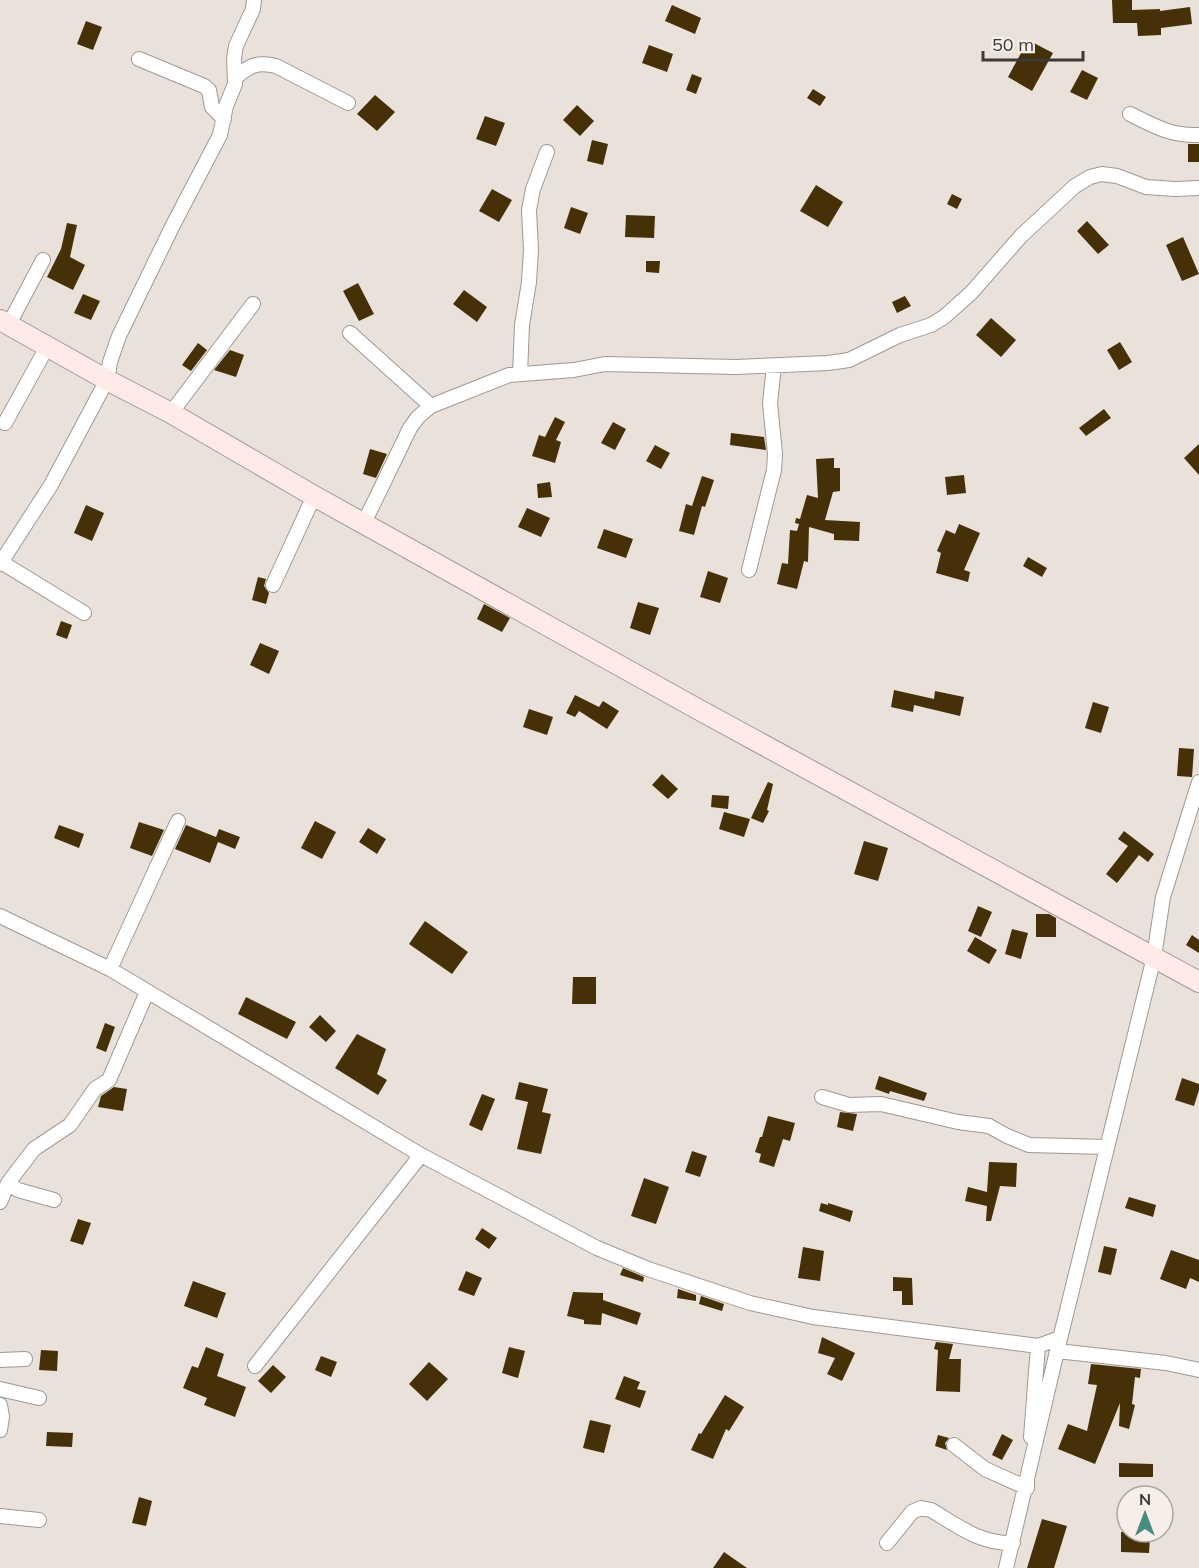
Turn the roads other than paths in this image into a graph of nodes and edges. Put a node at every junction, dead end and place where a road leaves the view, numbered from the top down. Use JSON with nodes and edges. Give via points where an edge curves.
{"nodes":[{"id":1,"x":254,"y":0,"type":"edge"},
{"id":2,"x":139,"y":60,"type":"dead end"},
{"id":3,"x":235,"y":78,"type":"junction"},
{"id":4,"x":348,"y":103,"type":"dead end"},
{"id":5,"x":1130,"y":114,"type":"dead end"},
{"id":6,"x":224,"y":119,"type":"junction"},
{"id":7,"x":1199,"y":135,"type":"edge"},
{"id":8,"x":547,"y":152,"type":"dead end"},
{"id":9,"x":1199,"y":188,"type":"edge"},
{"id":10,"x":43,"y":260,"type":"dead end"},
{"id":11,"x":252,"y":304,"type":"dead end"},
{"id":12,"x":4,"y":322,"type":"edge"},
{"id":13,"x":350,"y":333,"type":"dead end"},
{"id":14,"x":47,"y":347,"type":"junction"},
{"id":15,"x":774,"y":366,"type":"junction"},
{"id":16,"x":520,"y":374,"type":"junction"},
{"id":17,"x":107,"y":380,"type":"junction"},
{"id":18,"x":431,"y":406,"type":"junction"},
{"id":19,"x":171,"y":413,"type":"junction"},
{"id":20,"x":5,"y":423,"type":"dead end"},
{"id":21,"x":314,"y":496,"type":"junction"},
{"id":22,"x":364,"y":523,"type":"junction"},
{"id":23,"x":1,"y":563,"type":"edge"},
{"id":24,"x":749,"y":570,"type":"dead end"},
{"id":25,"x":273,"y":585,"type":"dead end"},
{"id":26,"x":84,"y":613,"type":"dead end"},
{"id":27,"x":1199,"y":782,"type":"edge"},
{"id":28,"x":178,"y":821,"type":"dead end"},
{"id":29,"x":0,"y":916,"type":"edge"},
{"id":30,"x":1154,"y":957,"type":"junction"},
{"id":31,"x":110,"y":969,"type":"junction"},
{"id":32,"x":1199,"y":982,"type":"edge"},
{"id":33,"x":147,"y":992,"type":"junction"},
{"id":34,"x":822,"y":1097,"type":"dead end"},
{"id":35,"x":1107,"y":1147,"type":"junction"},
{"id":36,"x":421,"y":1155,"type":"junction"},
{"id":37,"x":8,"y":1183,"type":"junction"},
{"id":38,"x":54,"y":1200,"type":"dead end"},
{"id":39,"x":0,"y":1202,"type":"edge"},
{"id":40,"x":1058,"y":1344,"type":"junction"},
{"id":41,"x":1038,"y":1346,"type":"junction"},
{"id":42,"x":25,"y":1359,"type":"dead end"},
{"id":43,"x":0,"y":1360,"type":"edge"},
{"id":44,"x":255,"y":1366,"type":"dead end"},
{"id":45,"x":1199,"y":1370,"type":"edge"},
{"id":46,"x":0,"y":1389,"type":"edge"},
{"id":47,"x":39,"y":1398,"type":"dead end"},
{"id":48,"x":0,"y":1405,"type":"edge"},
{"id":49,"x":0,"y":1430,"type":"edge"},
{"id":50,"x":954,"y":1445,"type":"dead end"},
{"id":51,"x":1027,"y":1488,"type":"junction"},
{"id":52,"x":0,"y":1515,"type":"edge"},
{"id":53,"x":39,"y":1520,"type":"dead end"},
{"id":54,"x":887,"y":1543,"type":"dead end"},
{"id":55,"x":1013,"y":1543,"type":"junction"},
{"id":56,"x":1006,"y":1568,"type":"edge"}],
"edges":[{"from":1,"to":3,"type":"street","via":[[235,51]]},
{"from":2,"to":6,"type":"street","via":[[204,86],[212,107]]},
{"from":3,"to":4,"type":"street","via":[[248,67],[265,63]]},
{"from":3,"to":6,"type":"street"},
{"from":5,"to":7,"type":"street","via":[[1169,133]]},
{"from":6,"to":17,"type":"street","via":[[216,143],[118,336]]},
{"from":8,"to":16,"type":"street","via":[[529,210],[531,250]]},
{"from":9,"to":15,"type":"street","via":[[1146,187],[1117,176],[1090,177],[1075,186],[970,293],[931,325],[849,360]]},
{"from":10,"to":12,"type":"street"},
{"from":11,"to":19,"type":"street"},
{"from":12,"to":14,"type":"street"},
{"from":13,"to":18,"type":"street"},
{"from":14,"to":17,"type":"street"},
{"from":14,"to":20,"type":"street"},
{"from":15,"to":16,"type":"street","via":[[605,364]]},
{"from":15,"to":24,"type":"street","via":[[770,403],[774,470]]},
{"from":16,"to":18,"type":"street","via":[[496,379]]},
{"from":17,"to":19,"type":"street"},
{"from":17,"to":23,"type":"street","via":[[51,485]]},
{"from":18,"to":22,"type":"street","via":[[410,428]]},
{"from":19,"to":21,"type":"street"},
{"from":21,"to":22,"type":"street"},
{"from":21,"to":25,"type":"street"},
{"from":22,"to":30,"type":"street"},
{"from":23,"to":26,"type":"street"},
{"from":27,"to":30,"type":"street","via":[[1163,897]]},
{"from":28,"to":31,"type":"street"},
{"from":29,"to":31,"type":"street"},
{"from":30,"to":32,"type":"street"},
{"from":30,"to":35,"type":"street"},
{"from":31,"to":33,"type":"street"},
{"from":33,"to":36,"type":"street"},
{"from":33,"to":37,"type":"street","via":[[109,1080],[95,1089],[70,1125],[34,1149]]},
{"from":34,"to":35,"type":"street","via":[[849,1105],[880,1104],[990,1126],[1029,1145]]},
{"from":35,"to":40,"type":"street"},
{"from":36,"to":41,"type":"street","via":[[597,1248],[750,1303],[813,1317]]},
{"from":36,"to":44,"type":"street"},
{"from":37,"to":38,"type":"street","via":[[18,1190]]},
{"from":37,"to":39,"type":"street"},
{"from":40,"to":41,"type":"street"},
{"from":40,"to":45,"type":"street"},
{"from":40,"to":51,"type":"street"},
{"from":41,"to":51,"type":"street"},
{"from":42,"to":43,"type":"street"},
{"from":46,"to":47,"type":"street"},
{"from":48,"to":49,"type":"street"},
{"from":50,"to":51,"type":"street","via":[[985,1469]]},
{"from":51,"to":55,"type":"street"},
{"from":52,"to":53,"type":"street"},
{"from":54,"to":55,"type":"street","via":[[912,1512],[921,1508],[984,1540]]},
{"from":55,"to":56,"type":"street"}]}
